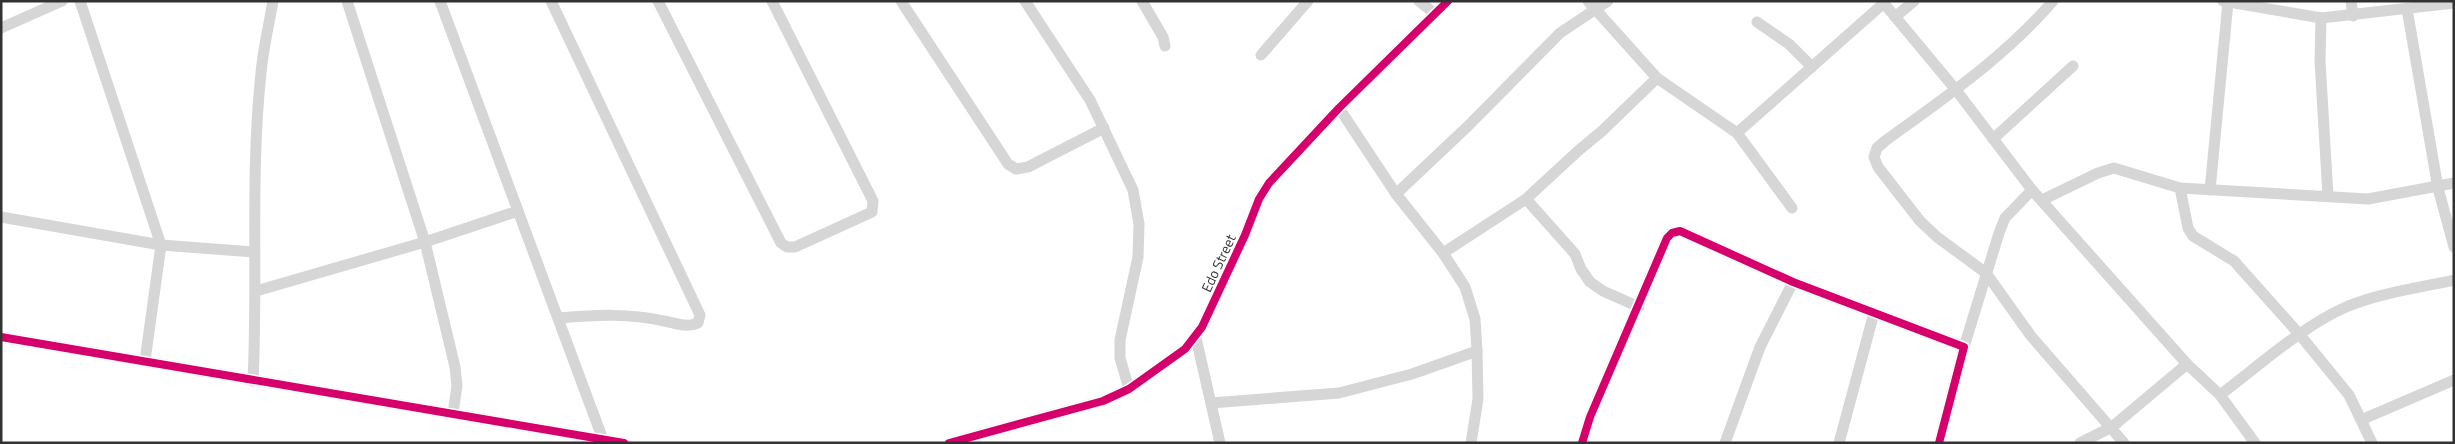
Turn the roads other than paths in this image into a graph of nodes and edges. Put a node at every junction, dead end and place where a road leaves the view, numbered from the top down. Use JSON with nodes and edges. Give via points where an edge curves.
{"nodes":[{"id":1,"x":62,"y":1,"type":"edge"},
{"id":2,"x":80,"y":1,"type":"edge"},
{"id":3,"x":273,"y":1,"type":"edge"},
{"id":4,"x":348,"y":1,"type":"edge"},
{"id":5,"x":440,"y":1,"type":"edge"},
{"id":6,"x":551,"y":1,"type":"edge"},
{"id":7,"x":658,"y":1,"type":"edge"},
{"id":8,"x":772,"y":1,"type":"edge"},
{"id":9,"x":901,"y":1,"type":"edge"},
{"id":10,"x":1025,"y":1,"type":"edge"},
{"id":11,"x":1142,"y":1,"type":"edge"},
{"id":12,"x":1308,"y":1,"type":"edge"},
{"id":13,"x":1419,"y":1,"type":"edge"},
{"id":14,"x":1448,"y":1,"type":"edge"},
{"id":15,"x":1608,"y":1,"type":"edge"},
{"id":16,"x":1914,"y":1,"type":"edge"},
{"id":17,"x":2053,"y":1,"type":"edge"},
{"id":18,"x":2223,"y":1,"type":"edge"},
{"id":19,"x":2351,"y":1,"type":"edge"},
{"id":20,"x":1883,"y":2,"type":"edge"},
{"id":21,"x":2228,"y":2,"type":"edge"},
{"id":22,"x":2454,"y":3,"type":"edge"},
{"id":23,"x":1591,"y":6,"type":"edge"},
{"id":24,"x":2407,"y":9,"type":"junction"},
{"id":25,"x":1434,"y":14,"type":"junction"},
{"id":26,"x":2353,"y":16,"type":"junction"},
{"id":27,"x":1895,"y":17,"type":"junction"},
{"id":28,"x":2321,"y":18,"type":"junction"},
{"id":29,"x":1756,"y":22,"type":"dead end"},
{"id":30,"x":1,"y":28,"type":"edge"},
{"id":31,"x":1165,"y":46,"type":"dead end"},
{"id":32,"x":1261,"y":55,"type":"dead end"},
{"id":33,"x":1812,"y":66,"type":"junction"},
{"id":34,"x":2073,"y":66,"type":"dead end"},
{"id":35,"x":1657,"y":78,"type":"junction"},
{"id":36,"x":1956,"y":90,"type":"junction"},
{"id":37,"x":1339,"y":108,"type":"junction"},
{"id":38,"x":1104,"y":128,"type":"junction"},
{"id":39,"x":1737,"y":133,"type":"junction"},
{"id":40,"x":1994,"y":139,"type":"junction"},
{"id":41,"x":2454,"y":184,"type":"edge"},
{"id":42,"x":2180,"y":188,"type":"junction"},
{"id":43,"x":2438,"y":188,"type":"junction"},
{"id":44,"x":2032,"y":190,"type":"junction"},
{"id":45,"x":2210,"y":190,"type":"junction"},
{"id":46,"x":1396,"y":194,"type":"junction"},
{"id":47,"x":2328,"y":196,"type":"junction"},
{"id":48,"x":1526,"y":199,"type":"junction"},
{"id":49,"x":2042,"y":200,"type":"junction"},
{"id":50,"x":1792,"y":208,"type":"dead end"},
{"id":51,"x":518,"y":212,"type":"junction"},
{"id":52,"x":1,"y":217,"type":"edge"},
{"id":53,"x":425,"y":242,"type":"junction"},
{"id":54,"x":161,"y":245,"type":"junction"},
{"id":55,"x":2454,"y":247,"type":"edge"},
{"id":56,"x":254,"y":252,"type":"junction"},
{"id":57,"x":1443,"y":253,"type":"junction"},
{"id":58,"x":1986,"y":273,"type":"junction"},
{"id":59,"x":2454,"y":280,"type":"edge"},
{"id":60,"x":1793,"y":282,"type":"junction"},
{"id":61,"x":256,"y":291,"type":"junction"},
{"id":62,"x":1639,"y":307,"type":"junction"},
{"id":63,"x":1874,"y":313,"type":"junction"},
{"id":64,"x":559,"y":318,"type":"junction"},
{"id":65,"x":2300,"y":335,"type":"junction"},
{"id":66,"x":1,"y":337,"type":"edge"},
{"id":67,"x":1196,"y":338,"type":"junction"},
{"id":68,"x":1964,"y":347,"type":"junction"},
{"id":69,"x":1477,"y":352,"type":"junction"},
{"id":70,"x":145,"y":361,"type":"junction"},
{"id":71,"x":2187,"y":364,"type":"junction"},
{"id":72,"x":2454,"y":380,"type":"edge"},
{"id":73,"x":253,"y":381,"type":"junction"},
{"id":74,"x":1129,"y":389,"type":"junction"},
{"id":75,"x":2220,"y":395,"type":"junction"},
{"id":76,"x":1211,"y":403,"type":"junction"},
{"id":77,"x":453,"y":413,"type":"junction"},
{"id":78,"x":2361,"y":420,"type":"junction"},
{"id":79,"x":2112,"y":427,"type":"junction"},
{"id":80,"x":602,"y":437,"type":"junction"},
{"id":81,"x":624,"y":443,"type":"edge"},
{"id":82,"x":949,"y":443,"type":"edge"},
{"id":83,"x":1220,"y":443,"type":"edge"},
{"id":84,"x":1471,"y":443,"type":"edge"},
{"id":85,"x":1582,"y":443,"type":"edge"},
{"id":86,"x":1725,"y":443,"type":"edge"},
{"id":87,"x":1839,"y":443,"type":"edge"},
{"id":88,"x":1939,"y":443,"type":"edge"},
{"id":89,"x":2080,"y":443,"type":"edge"},
{"id":90,"x":2124,"y":443,"type":"edge"},
{"id":91,"x":2255,"y":443,"type":"edge"},
{"id":92,"x":2372,"y":443,"type":"edge"}],
"edges":[{"from":1,"to":30,"type":"street"},
{"from":2,"to":54,"type":"street"},
{"from":3,"to":56,"type":"street","via":[[261,72]]},
{"from":4,"to":53,"type":"street"},
{"from":5,"to":51,"type":"street"},
{"from":6,"to":64,"type":"street","via":[[700,315],[698,323],[691,326],[603,314]]},
{"from":7,"to":8,"type":"street","via":[[781,243],[795,247],[872,212],[874,207]]},
{"from":9,"to":38,"type":"street","via":[[1008,164],[1016,168],[1028,167]]},
{"from":10,"to":38,"type":"street","via":[[1090,100]]},
{"from":11,"to":31,"type":"street"},
{"from":12,"to":32,"type":"street"},
{"from":13,"to":25,"type":"street"},
{"from":14,"to":25,"type":"street","name":"Edo Street"},
{"from":15,"to":23,"type":"street"},
{"from":16,"to":27,"type":"street"},
{"from":17,"to":36,"type":"street","via":[[2021,36]]},
{"from":18,"to":21,"type":"street"},
{"from":19,"to":26,"type":"street"},
{"from":20,"to":27,"type":"street"},
{"from":20,"to":33,"type":"street"},
{"from":21,"to":28,"type":"street"},
{"from":21,"to":45,"type":"street"},
{"from":22,"to":24,"type":"street"},
{"from":23,"to":35,"type":"street"},
{"from":23,"to":46,"type":"street"},
{"from":24,"to":26,"type":"street"},
{"from":24,"to":43,"type":"street"},
{"from":25,"to":37,"type":"street","name":"Edo Street"},
{"from":26,"to":28,"type":"street"},
{"from":27,"to":36,"type":"street"},
{"from":28,"to":47,"type":"street","via":[[2320,61]]},
{"from":29,"to":33,"type":"street","via":[[1789,44]]},
{"from":33,"to":39,"type":"street"},
{"from":34,"to":40,"type":"street"},
{"from":35,"to":39,"type":"street"},
{"from":35,"to":48,"type":"street"},
{"from":36,"to":40,"type":"street"},
{"from":36,"to":58,"type":"street","via":[[1877,148],[1874,157],[1878,167],[1920,222]]},
{"from":37,"to":46,"type":"street"},
{"from":37,"to":67,"type":"street","name":"Edo Street","via":[[1263,192]]},
{"from":38,"to":74,"type":"street","via":[[1133,190],[1139,224],[1138,257],[1120,340],[1120,358]]},
{"from":39,"to":50,"type":"street"},
{"from":40,"to":44,"type":"street"},
{"from":41,"to":43,"type":"street"},
{"from":42,"to":45,"type":"street"},
{"from":42,"to":49,"type":"street","via":[[2114,168]]},
{"from":42,"to":65,"type":"street","via":[[2188,228],[2193,236],[2234,261]]},
{"from":43,"to":47,"type":"street","via":[[2368,199]]},
{"from":43,"to":55,"type":"street"},
{"from":44,"to":49,"type":"street"},
{"from":44,"to":58,"type":"street","via":[[2005,218]]},
{"from":45,"to":47,"type":"street"},
{"from":46,"to":57,"type":"street"},
{"from":48,"to":57,"type":"street"},
{"from":48,"to":62,"type":"street","via":[[1570,248],[1590,282]]},
{"from":49,"to":71,"type":"street"},
{"from":51,"to":53,"type":"street"},
{"from":51,"to":64,"type":"street"},
{"from":52,"to":54,"type":"street"},
{"from":53,"to":61,"type":"street"},
{"from":53,"to":77,"type":"street","via":[[455,367],[457,386]]},
{"from":54,"to":56,"type":"street"},
{"from":54,"to":70,"type":"street"},
{"from":56,"to":61,"type":"street"},
{"from":57,"to":69,"type":"street","via":[[1465,288],[1475,319]]},
{"from":58,"to":68,"type":"street"},
{"from":58,"to":79,"type":"street","via":[[2032,336]]},
{"from":59,"to":65,"type":"street","via":[[2345,307]]},
{"from":60,"to":62,"type":"street","via":[[1680,231],[1667,238]]},
{"from":60,"to":63,"type":"street"},
{"from":60,"to":86,"type":"street","via":[[1760,347]]},
{"from":61,"to":73,"type":"street"},
{"from":62,"to":85,"type":"street","via":[[1590,417]]},
{"from":63,"to":68,"type":"street"},
{"from":63,"to":87,"type":"street"},
{"from":64,"to":80,"type":"street"},
{"from":65,"to":75,"type":"street"},
{"from":65,"to":78,"type":"street","via":[[2349,395]]},
{"from":66,"to":70,"type":"street"},
{"from":67,"to":74,"type":"street","name":"Edo Street"},
{"from":67,"to":76,"type":"street"},
{"from":68,"to":88,"type":"street"},
{"from":69,"to":76,"type":"street","via":[[1412,374],[1339,393]]},
{"from":69,"to":84,"type":"street","via":[[1478,399]]},
{"from":70,"to":73,"type":"street"},
{"from":71,"to":75,"type":"street"},
{"from":71,"to":79,"type":"street"},
{"from":72,"to":78,"type":"street"},
{"from":73,"to":77,"type":"street"},
{"from":74,"to":82,"type":"street","name":"Edo Street","via":[[1078,409]]},
{"from":75,"to":91,"type":"street"},
{"from":76,"to":83,"type":"street"},
{"from":77,"to":80,"type":"street"},
{"from":78,"to":92,"type":"street"},
{"from":79,"to":89,"type":"street"},
{"from":79,"to":90,"type":"street"},
{"from":80,"to":81,"type":"street"}]}
